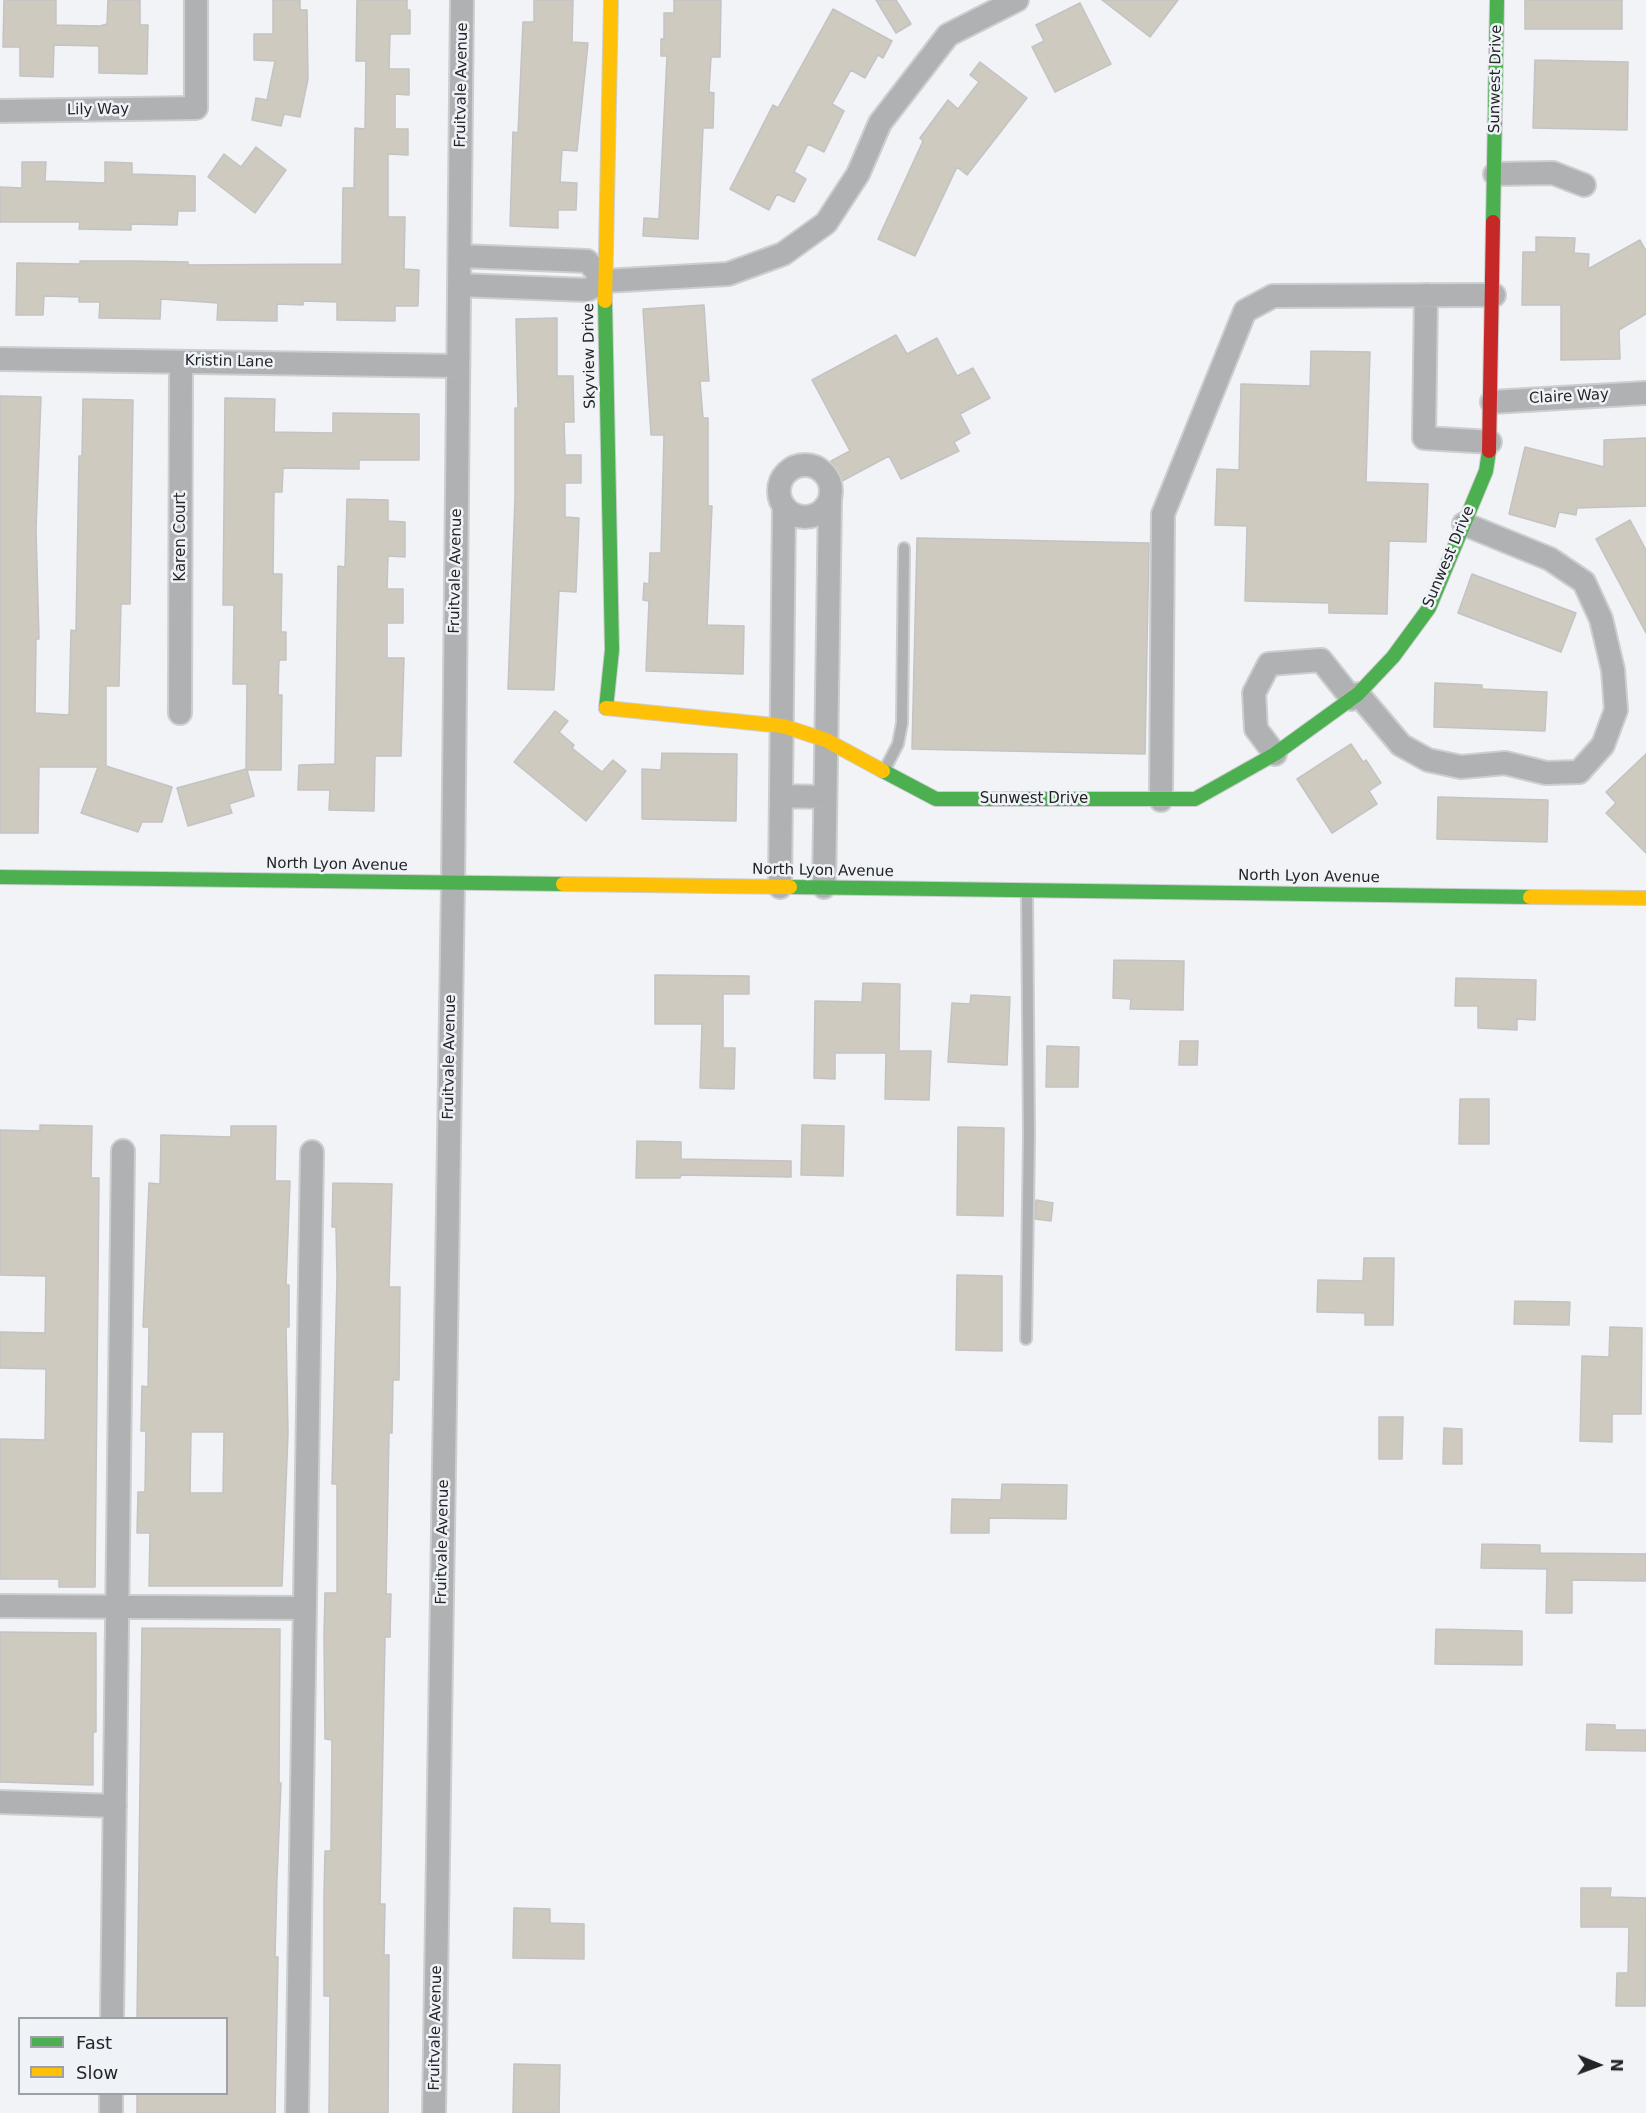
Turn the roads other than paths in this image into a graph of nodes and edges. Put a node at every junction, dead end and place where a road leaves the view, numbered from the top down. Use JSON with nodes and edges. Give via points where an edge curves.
{"nodes":[{"id":1,"x":196,"y":0,"type":"edge"},
{"id":2,"x":462,"y":0,"type":"edge"},
{"id":3,"x":611,"y":0,"type":"edge"},
{"id":4,"x":1017,"y":0,"type":"edge"},
{"id":5,"x":1497,"y":0,"type":"edge"},
{"id":6,"x":0,"y":111,"type":"edge"},
{"id":7,"x":1495,"y":174,"type":"junction"},
{"id":8,"x":1584,"y":185,"type":"dead end"},
{"id":9,"x":460,"y":256,"type":"junction"},
{"id":10,"x":605,"y":281,"type":"junction"},
{"id":11,"x":459,"y":285,"type":"junction"},
{"id":12,"x":1426,"y":295,"type":"junction"},
{"id":13,"x":1494,"y":295,"type":"junction"},
{"id":14,"x":0,"y":359,"type":"edge"},
{"id":15,"x":181,"y":362,"type":"junction"},
{"id":16,"x":458,"y":366,"type":"junction"},
{"id":17,"x":1646,"y":393,"type":"edge"},
{"id":18,"x":1492,"y":402,"type":"junction"},
{"id":19,"x":1490,"y":442,"type":"junction"},
{"id":20,"x":830,"y":500,"type":"junction"},
{"id":21,"x":784,"y":506,"type":"junction"},
{"id":22,"x":1464,"y":524,"type":"junction"},
{"id":23,"x":904,"y":548,"type":"dead end"},
{"id":24,"x":1355,"y":697,"type":"junction"},
{"id":25,"x":606,"y":710,"type":"joint"},
{"id":26,"x":180,"y":713,"type":"dead end"},
{"id":27,"x":783,"y":726,"type":"junction"},
{"id":28,"x":826,"y":740,"type":"junction"},
{"id":29,"x":1275,"y":754,"type":"junction"},
{"id":30,"x":883,"y":772,"type":"junction"},
{"id":31,"x":781,"y":796,"type":"junction"},
{"id":32,"x":825,"y":797,"type":"junction"},
{"id":33,"x":1161,"y":800,"type":"junction"},
{"id":34,"x":0,"y":878,"type":"edge"},
{"id":35,"x":453,"y":883,"type":"junction"},
{"id":36,"x":780,"y":887,"type":"junction"},
{"id":37,"x":824,"y":887,"type":"junction"},
{"id":38,"x":1027,"y":890,"type":"junction"},
{"id":39,"x":1646,"y":898,"type":"edge"},
{"id":40,"x":123,"y":1151,"type":"dead end"},
{"id":41,"x":312,"y":1152,"type":"dead end"},
{"id":42,"x":1026,"y":1339,"type":"dead end"},
{"id":43,"x":0,"y":1606,"type":"edge"},
{"id":44,"x":117,"y":1608,"type":"junction"},
{"id":45,"x":305,"y":1608,"type":"junction"},
{"id":46,"x":0,"y":1802,"type":"edge"},
{"id":47,"x":115,"y":1806,"type":"junction"},
{"id":48,"x":112,"y":2017,"type":"edge"},
{"id":49,"x":111,"y":2095,"type":"edge"},
{"id":50,"x":111,"y":2113,"type":"edge"},
{"id":51,"x":297,"y":2113,"type":"edge"},
{"id":52,"x":435,"y":2113,"type":"edge"}],
"edges":[{"from":1,"to":6,"type":"street","name":"Lily Way","via":[[196,108]]},
{"from":2,"to":9,"type":"street","name":"Fruitvale Avenue"},
{"from":3,"to":10,"type":"street","name":"Skyview Drive"},
{"from":4,"to":10,"type":"street","via":[[948,35],[880,123],[858,174],[826,222],[783,254],[728,274]]},
{"from":5,"to":7,"type":"street","name":"Sunwest Drive"},
{"from":7,"to":8,"type":"street","via":[[1553,173]]},
{"from":7,"to":13,"type":"street","name":"Sunwest Drive"},
{"from":9,"to":10,"type":"street","via":[[587,261]]},
{"from":9,"to":11,"type":"street","name":"Fruitvale Avenue"},
{"from":10,"to":11,"type":"street","via":[[587,290]]},
{"from":10,"to":25,"type":"street","name":"Skyview Drive","via":[[612,650]]},
{"from":11,"to":16,"type":"street","name":"Fruitvale Avenue"},
{"from":12,"to":13,"type":"street"},
{"from":12,"to":19,"type":"street","via":[[1424,438]]},
{"from":12,"to":33,"type":"street","via":[[1273,296],[1245,311],[1163,514]]},
{"from":13,"to":18,"type":"street","name":"Sunwest Drive"},
{"from":14,"to":15,"type":"street","name":"Kristin Lane"},
{"from":15,"to":16,"type":"street","name":"Kristin Lane"},
{"from":15,"to":26,"type":"street","name":"Karen Court"},
{"from":16,"to":35,"type":"street","name":"Fruitvale Avenue"},
{"from":17,"to":18,"type":"street","name":"Claire Way"},
{"from":18,"to":19,"type":"street","name":"Sunwest Drive"},
{"from":19,"to":22,"type":"street","name":"Sunwest Drive","via":[[1486,471]]},
{"from":20,"to":21,"type":"street","via":[[813,516],[797,515]]},
{"from":20,"to":21,"type":"street","via":[[832,491],[827,476],[814,466],[798,466],[790,469],[781,482]]},
{"from":20,"to":28,"type":"street"},
{"from":21,"to":27,"type":"street"},
{"from":22,"to":24,"type":"street","name":"Sunwest Drive","via":[[1429,608],[1393,657]]},
{"from":22,"to":24,"type":"street","via":[[1550,559],[1584,582],[1601,619],[1613,669],[1616,710],[1603,745],[1579,772],[1546,773],[1505,764],[1461,767],[1428,760],[1401,745]]},
{"from":23,"to":30,"type":"lane","via":[[902,723],[898,744]]},
{"from":24,"to":29,"type":"street","name":"Sunwest Drive"},
{"from":24,"to":29,"type":"street","via":[[1321,660],[1269,664],[1254,693],[1256,729]]},
{"from":25,"to":27,"type":"street","name":"Sunwest Drive"},
{"from":27,"to":28,"type":"street","name":"Sunwest Drive"},
{"from":27,"to":31,"type":"street"},
{"from":28,"to":30,"type":"street","name":"Sunwest Drive"},
{"from":28,"to":32,"type":"street"},
{"from":29,"to":33,"type":"street","name":"Sunwest Drive","via":[[1194,799]]},
{"from":30,"to":33,"type":"street","name":"Sunwest Drive","via":[[936,799]]},
{"from":31,"to":32,"type":"street"},
{"from":31,"to":36,"type":"street"},
{"from":32,"to":37,"type":"street"},
{"from":34,"to":35,"type":"street","name":"North Lyon Avenue"},
{"from":35,"to":36,"type":"street","name":"North Lyon Avenue"},
{"from":35,"to":52,"type":"street","name":"Fruitvale Avenue"},
{"from":36,"to":37,"type":"street","name":"North Lyon Avenue"},
{"from":37,"to":38,"type":"street","name":"North Lyon Avenue"},
{"from":38,"to":39,"type":"street","name":"North Lyon Avenue"},
{"from":38,"to":42,"type":"lane"},
{"from":40,"to":44,"type":"street"},
{"from":41,"to":45,"type":"street"},
{"from":43,"to":44,"type":"street"},
{"from":44,"to":45,"type":"street"},
{"from":44,"to":47,"type":"street"},
{"from":45,"to":51,"type":"street"},
{"from":46,"to":47,"type":"street"},
{"from":47,"to":48,"type":"street"},
{"from":49,"to":50,"type":"street"}]}
